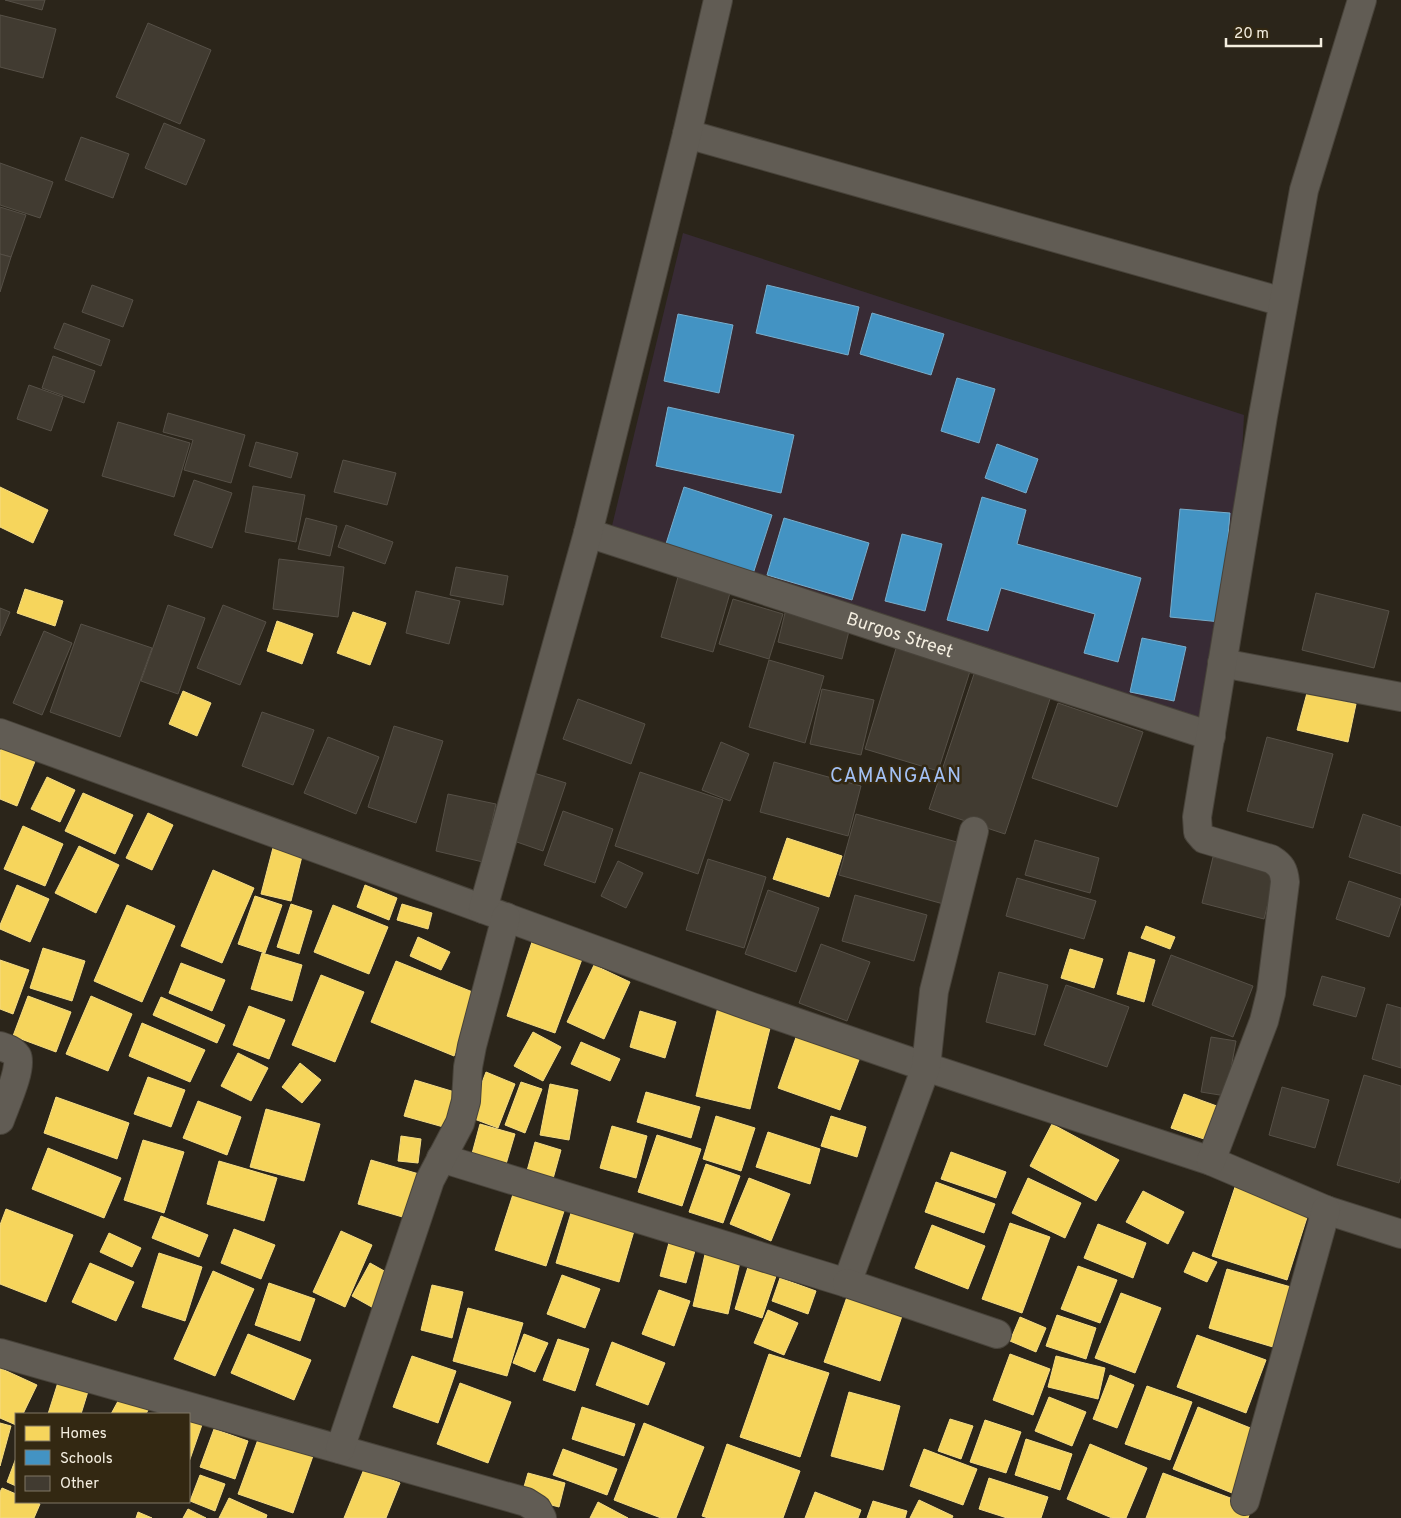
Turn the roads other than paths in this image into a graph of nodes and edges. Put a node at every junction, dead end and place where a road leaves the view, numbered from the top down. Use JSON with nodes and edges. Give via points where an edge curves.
{"nodes":[{"id":1,"x":718,"y":0,"type":"edge"},
{"id":2,"x":1362,"y":0,"type":"edge"},
{"id":3,"x":687,"y":134,"type":"junction"},
{"id":4,"x":1284,"y":302,"type":"junction"},
{"id":5,"x":588,"y":533,"type":"junction"},
{"id":6,"x":1222,"y":663,"type":"junction"},
{"id":7,"x":1401,"y":697,"type":"edge"},
{"id":8,"x":0,"y":733,"type":"edge"},
{"id":9,"x":1210,"y":736,"type":"junction"},
{"id":10,"x":974,"y":831,"type":"dead end"},
{"id":11,"x":495,"y":913,"type":"junction"},
{"id":12,"x":0,"y":1046,"type":"edge"},
{"id":13,"x":926,"y":1068,"type":"junction"},
{"id":14,"x":0,"y":1120,"type":"edge"},
{"id":15,"x":441,"y":1158,"type":"junction"},
{"id":16,"x":1211,"y":1161,"type":"junction"},
{"id":17,"x":1326,"y":1210,"type":"junction"},
{"id":18,"x":1401,"y":1234,"type":"edge"},
{"id":19,"x":847,"y":1283,"type":"junction"},
{"id":20,"x":998,"y":1334,"type":"dead end"},
{"id":21,"x":0,"y":1353,"type":"edge"},
{"id":22,"x":340,"y":1448,"type":"junction"},
{"id":23,"x":1245,"y":1501,"type":"dead end"},
{"id":24,"x":542,"y":1518,"type":"edge"}],
"edges":[{"from":1,"to":3,"type":"street"},
{"from":2,"to":4,"type":"street","via":[[1304,190]]},
{"from":3,"to":4,"type":"street"},
{"from":3,"to":5,"type":"street"},
{"from":4,"to":6,"type":"street"},
{"from":5,"to":9,"type":"street","name":"Burgos Street"},
{"from":5,"to":11,"type":"street"},
{"from":6,"to":7,"type":"street"},
{"from":6,"to":9,"type":"street"},
{"from":8,"to":11,"type":"street"},
{"from":9,"to":16,"type":"street","via":[[1198,817],[1200,836],[1208,842],[1271,859],[1282,868],[1285,882],[1271,993],[1264,1021]]},
{"from":10,"to":13,"type":"street","via":[[934,990]]},
{"from":11,"to":13,"type":"street"},
{"from":11,"to":15,"type":"street","via":[[468,1067],[466,1101],[460,1123]]},
{"from":12,"to":14,"type":"street","via":[[16,1055],[18,1068]]},
{"from":13,"to":16,"type":"street"},
{"from":13,"to":19,"type":"street"},
{"from":15,"to":19,"type":"street"},
{"from":15,"to":22,"type":"street","via":[[430,1180]]},
{"from":16,"to":17,"type":"street"},
{"from":17,"to":18,"type":"street"},
{"from":17,"to":23,"type":"street"},
{"from":19,"to":20,"type":"street"},
{"from":21,"to":22,"type":"street"},
{"from":22,"to":24,"type":"street","via":[[526,1502],[537,1509]]}]}
